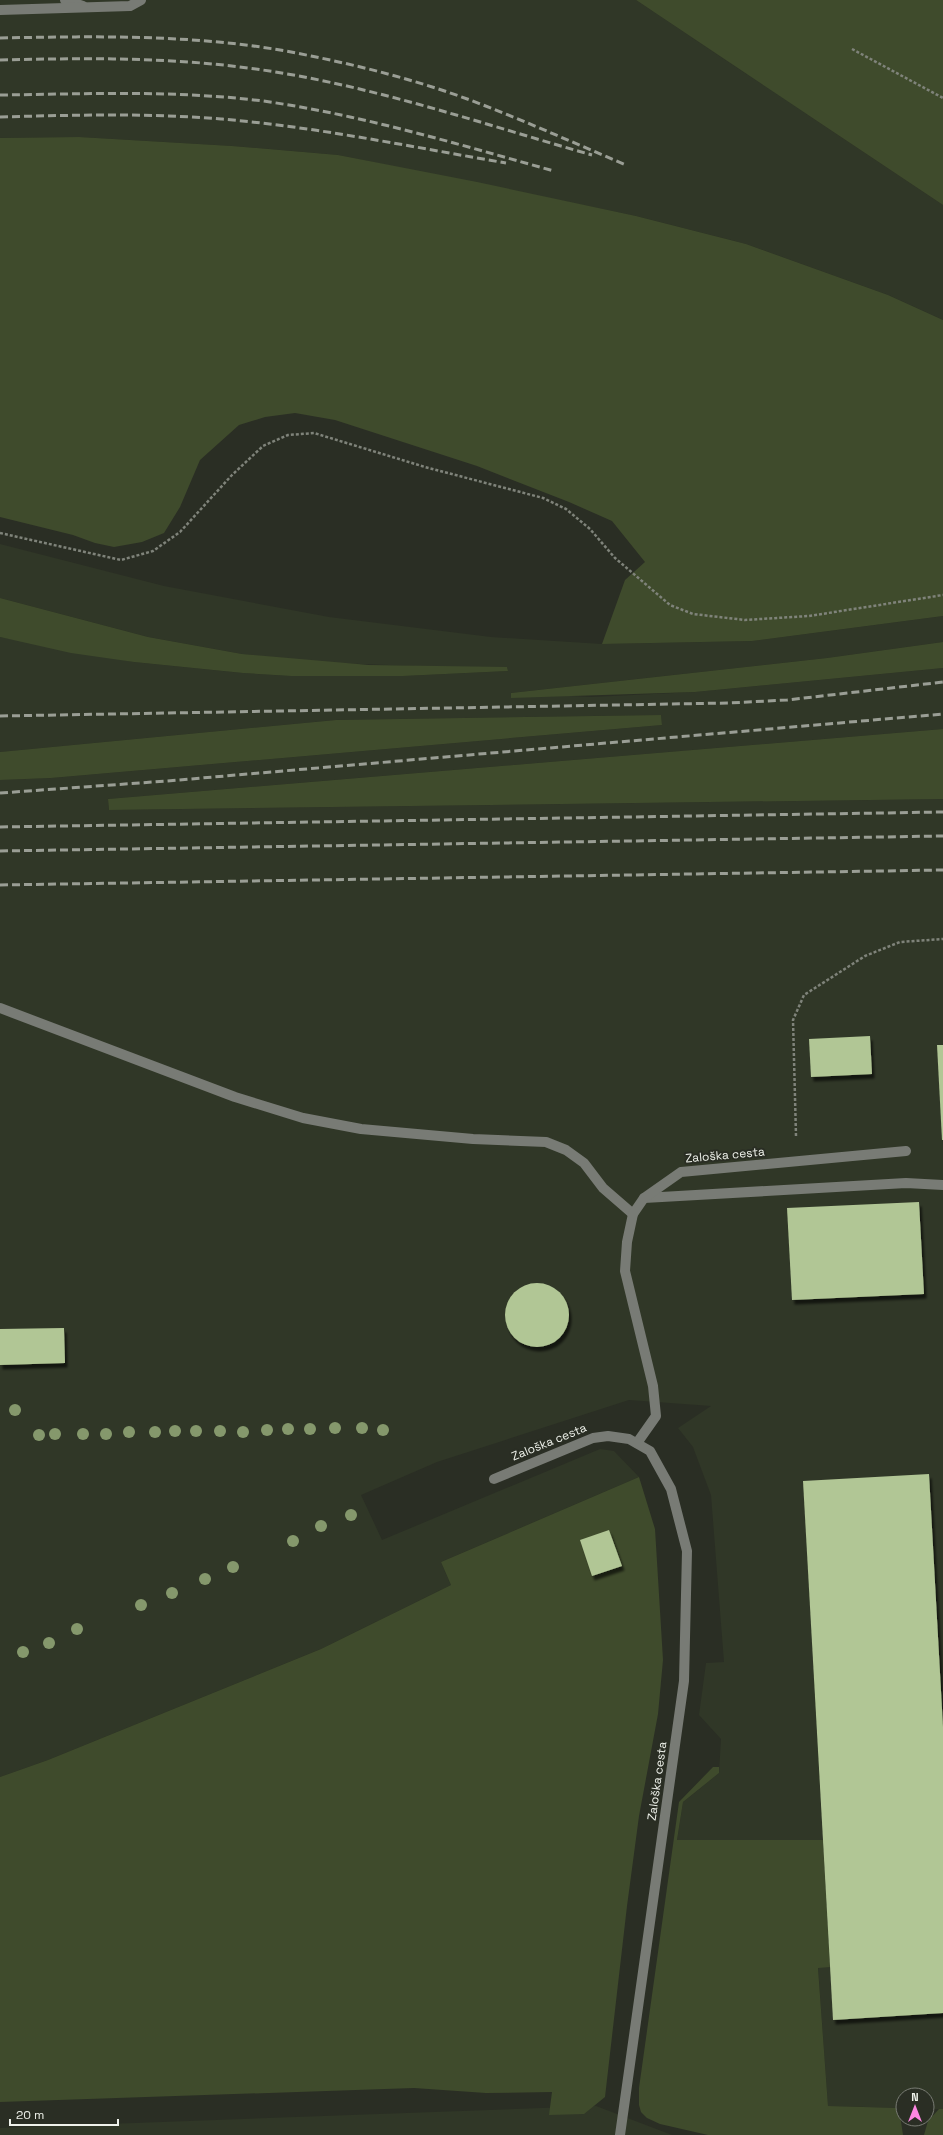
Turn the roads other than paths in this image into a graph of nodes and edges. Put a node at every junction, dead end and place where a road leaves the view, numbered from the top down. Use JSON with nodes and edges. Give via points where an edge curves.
{"nodes":[{"id":1,"x":65,"y":0,"type":"edge"},
{"id":2,"x":141,"y":0,"type":"edge"},
{"id":3,"x":91,"y":8,"type":"junction"},
{"id":4,"x":0,"y":10,"type":"edge"},
{"id":5,"x":0,"y":1008,"type":"edge"},
{"id":6,"x":906,"y":1151,"type":"dead end"},
{"id":7,"x":943,"y":1185,"type":"edge"},
{"id":8,"x":644,"y":1198,"type":"junction"},
{"id":9,"x":633,"y":1214,"type":"junction"},
{"id":10,"x":638,"y":1443,"type":"junction"},
{"id":11,"x":494,"y":1479,"type":"dead end"},
{"id":12,"x":620,"y":2135,"type":"edge"}],
"edges":[{"from":1,"to":3,"type":"street"},
{"from":2,"to":3,"type":"street","via":[[130,6]]},
{"from":3,"to":4,"type":"street"},
{"from":5,"to":9,"type":"street","via":[[213,1089],[303,1118],[361,1129],[473,1139],[546,1142],[566,1150],[584,1163],[603,1188]]},
{"from":6,"to":8,"type":"street","name":"Zaloška cesta","via":[[681,1172]]},
{"from":7,"to":8,"type":"street","via":[[906,1183]]},
{"from":8,"to":9,"type":"street","name":"Zaloška cesta"},
{"from":9,"to":10,"type":"street","name":"Zaloška cesta","via":[[624,1271],[653,1386],[656,1416]]},
{"from":10,"to":11,"type":"street","name":"Zaloška cesta","via":[[608,1436],[593,1438]]},
{"from":10,"to":12,"type":"street","name":"Zaloška cesta","via":[[650,1451],[671,1489],[687,1551],[685,1658],[684,1681]]}]}
